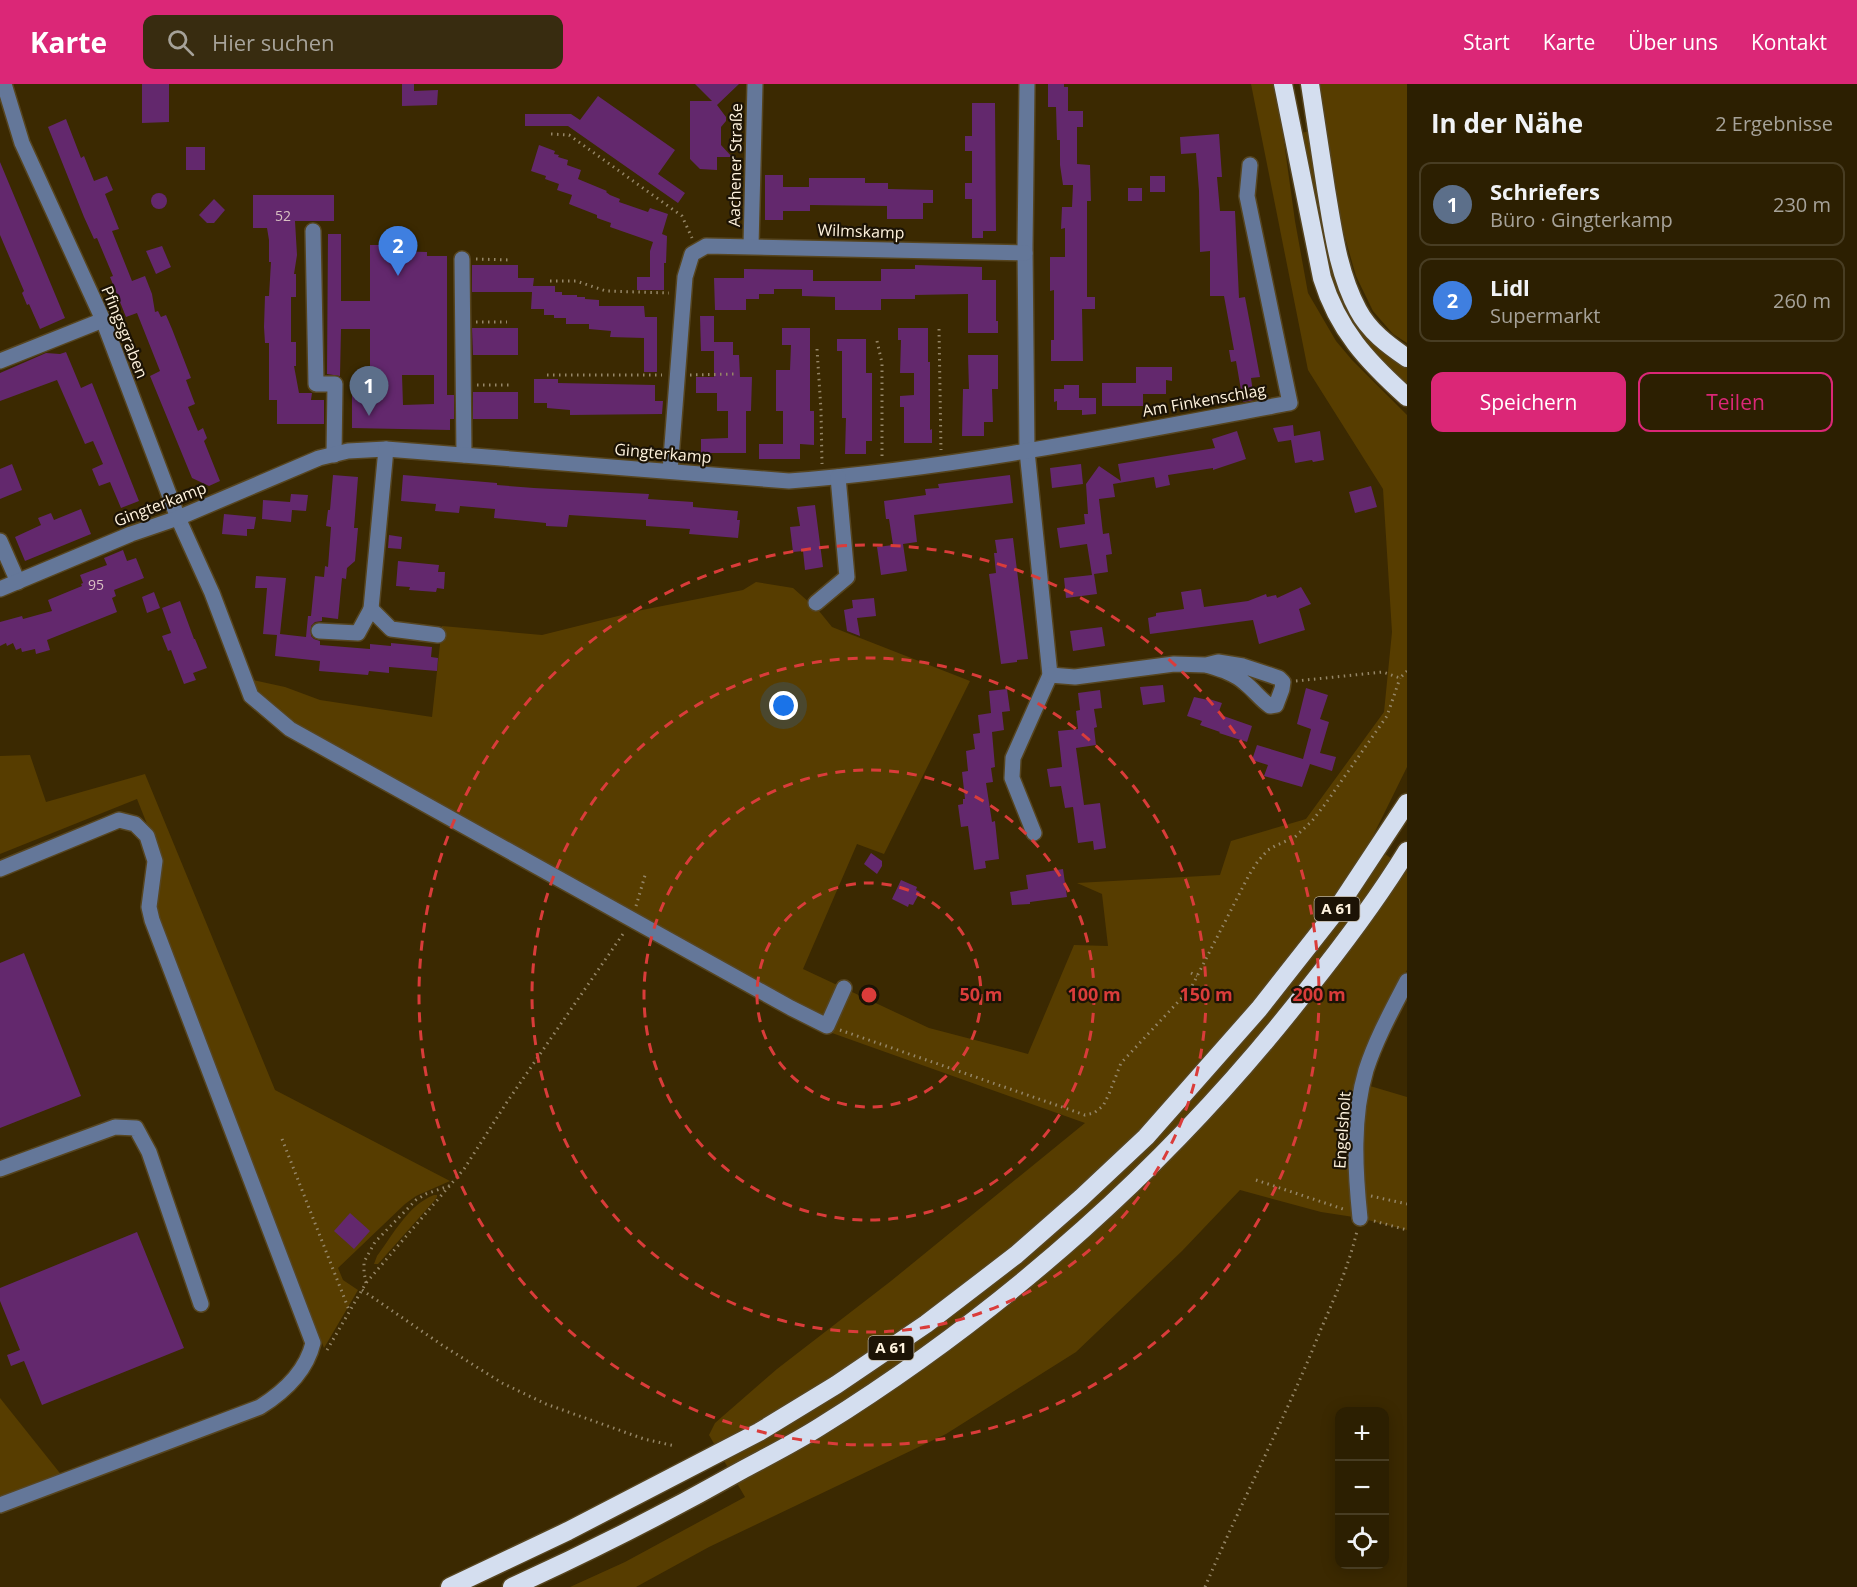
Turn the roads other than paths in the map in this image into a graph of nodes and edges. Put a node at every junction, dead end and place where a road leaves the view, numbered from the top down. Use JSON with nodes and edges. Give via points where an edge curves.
{"nodes":[{"id":1,"x":4,"y":84,"type":"edge"},
{"id":2,"x":755,"y":84,"type":"edge"},
{"id":3,"x":1027,"y":84,"type":"edge"},
{"id":4,"x":1310,"y":84,"type":"edge"},
{"id":5,"x":1283,"y":87,"type":"edge"},
{"id":6,"x":1250,"y":165,"type":"dead end"},
{"id":7,"x":313,"y":231,"type":"dead end"},
{"id":8,"x":751,"y":246,"type":"junction"},
{"id":9,"x":1025,"y":253,"type":"junction"},
{"id":10,"x":462,"y":259,"type":"road end"},
{"id":11,"x":103,"y":320,"type":"junction"},
{"id":12,"x":1407,"y":358,"type":"edge"},
{"id":13,"x":0,"y":361,"type":"edge"},
{"id":14,"x":1407,"y":397,"type":"edge"},
{"id":15,"x":386,"y":449,"type":"junction"},
{"id":16,"x":1027,"y":451,"type":"junction"},
{"id":17,"x":334,"y":455,"type":"junction"},
{"id":18,"x":464,"y":455,"type":"junction"},
{"id":19,"x":670,"y":471,"type":"junction"},
{"id":20,"x":838,"y":477,"type":"junction"},
{"id":21,"x":178,"y":518,"type":"junction"},
{"id":22,"x":0,"y":541,"type":"edge"},
{"id":23,"x":18,"y":582,"type":"junction"},
{"id":24,"x":0,"y":589,"type":"edge"},
{"id":25,"x":816,"y":603,"type":"dead end"},
{"id":26,"x":371,"y":609,"type":"junction"},
{"id":27,"x":319,"y":632,"type":"dead end"},
{"id":28,"x":438,"y":635,"type":"dead end"},
{"id":29,"x":1206,"y":665,"type":"junction"},
{"id":30,"x":1050,"y":675,"type":"junction"},
{"id":31,"x":1407,"y":803,"type":"edge"},
{"id":32,"x":1034,"y":833,"type":"dead end"},
{"id":33,"x":1407,"y":851,"type":"edge"},
{"id":34,"x":0,"y":869,"type":"edge"},
{"id":35,"x":1407,"y":981,"type":"edge"},
{"id":36,"x":844,"y":988,"type":"dead end"},
{"id":37,"x":0,"y":1169,"type":"edge"},
{"id":38,"x":1360,"y":1215,"type":"road end"},
{"id":39,"x":201,"y":1304,"type":"dead end"},
{"id":40,"x":0,"y":1505,"type":"edge"},
{"id":41,"x":450,"y":1587,"type":"edge"},
{"id":42,"x":512,"y":1587,"type":"edge"}],
"edges":[{"from":1,"to":11,"type":"street","name":"Pfingsgraben","via":[[22,143]]},
{"from":2,"to":8,"type":"street","name":"Aachener Straße"},
{"from":3,"to":9,"type":"street"},
{"from":4,"to":12,"type":"highway","via":[[1334,241],[1348,288],[1367,323]]},
{"from":5,"to":14,"type":"highway","via":[[1329,301],[1359,350]]},
{"from":6,"to":16,"type":"street","name":"Am Finkenschlag","via":[[1247,196],[1290,403]]},
{"from":7,"to":17,"type":"street","via":[[316,384],[335,384]]},
{"from":8,"to":9,"type":"street","name":"Wilmskamp"},
{"from":8,"to":19,"type":"street","name":"Wilmskamp","via":[[706,246],[692,254],[685,277]]},
{"from":9,"to":16,"type":"street"},
{"from":10,"to":18,"type":"street"},
{"from":11,"to":13,"type":"street"},
{"from":11,"to":21,"type":"street","name":"Pfingsgraben"},
{"from":15,"to":17,"type":"street","name":"Gingterkamp"},
{"from":15,"to":18,"type":"street","name":"Gingterkamp"},
{"from":15,"to":26,"type":"street"},
{"from":16,"to":20,"type":"street","name":"Gingterkamp"},
{"from":16,"to":30,"type":"street"},
{"from":17,"to":21,"type":"street","name":"Gingterkamp"},
{"from":18,"to":19,"type":"street","name":"Gingterkamp"},
{"from":19,"to":20,"type":"street","name":"Gingterkamp","via":[[789,481]]},
{"from":20,"to":25,"type":"street","via":[[847,576]]},
{"from":21,"to":23,"type":"street","name":"Gingterkamp"},
{"from":21,"to":36,"type":"street","name":"Pfingsgraben","via":[[251,696],[290,729],[827,1026]]},
{"from":22,"to":23,"type":"street"},
{"from":23,"to":24,"type":"street","name":"Gingterkamp"},
{"from":26,"to":27,"type":"street","via":[[358,633]]},
{"from":26,"to":28,"type":"street","via":[[391,629]]},
{"from":29,"to":29,"type":"street","via":[[1230,663],[1273,675],[1282,682],[1276,705],[1270,706],[1240,679]]},
{"from":29,"to":30,"type":"street","via":[[1174,664],[1075,677]]},
{"from":30,"to":32,"type":"street","via":[[1012,758],[1012,778]]},
{"from":31,"to":41,"type":"highway","number":"A 61","via":[[1333,915],[1259,1009],[1146,1137],[1016,1255],[917,1330],[759,1432]]},
{"from":33,"to":42,"type":"highway","number":"A 61","via":[[1336,954],[1215,1101],[1153,1165],[1000,1301],[820,1427],[648,1522]]},
{"from":34,"to":40,"type":"street","via":[[119,820],[135,824],[147,836],[155,861],[149,907],[152,920],[313,1343],[310,1357],[297,1376],[279,1395],[260,1407]]},
{"from":35,"to":38,"type":"street","name":"Engelsholt","via":[[1366,1069],[1360,1096],[1356,1171]]},
{"from":37,"to":39,"type":"street","via":[[115,1127],[136,1128],[149,1152]]}]}
